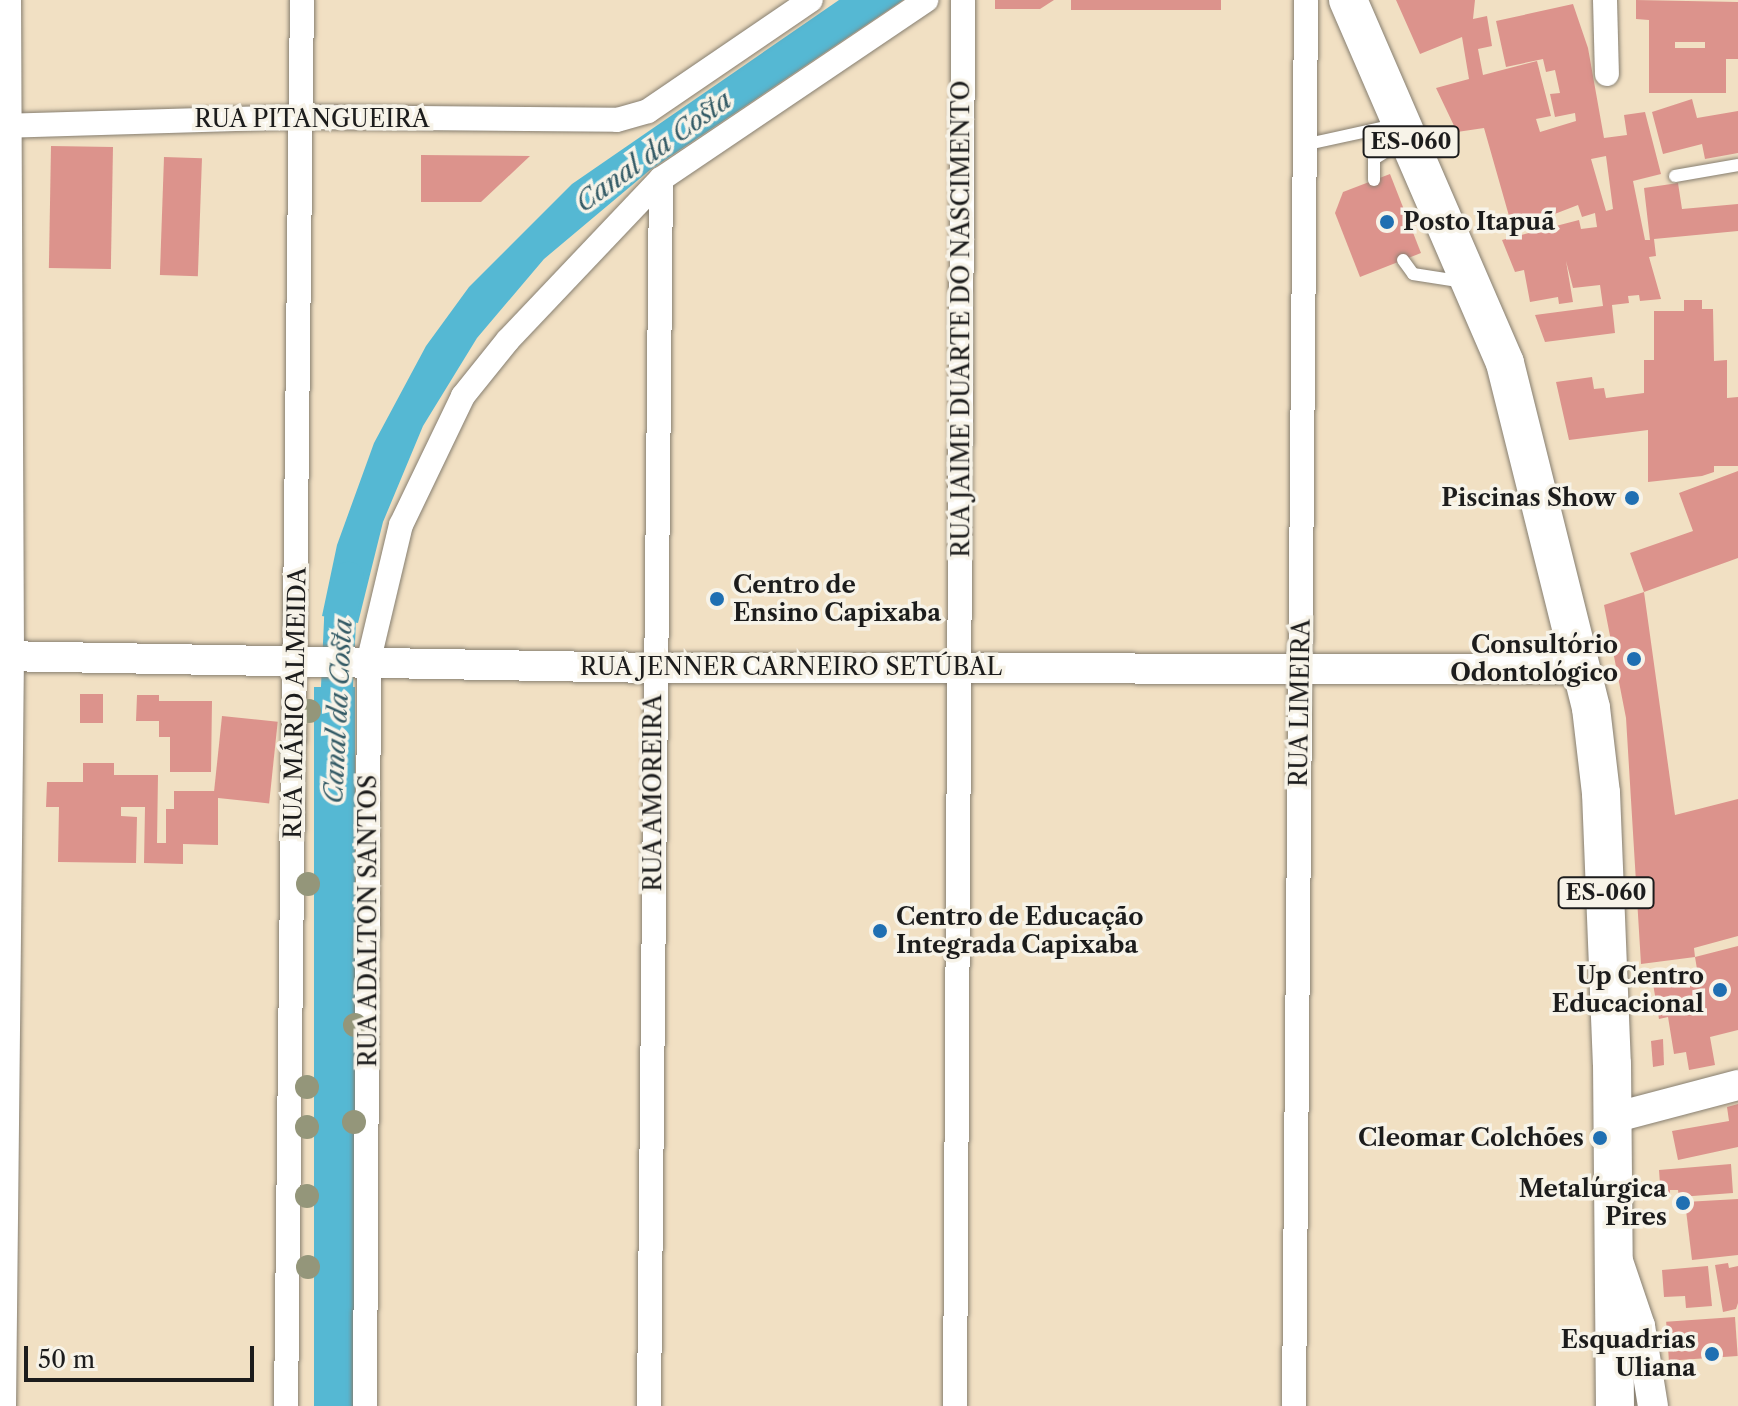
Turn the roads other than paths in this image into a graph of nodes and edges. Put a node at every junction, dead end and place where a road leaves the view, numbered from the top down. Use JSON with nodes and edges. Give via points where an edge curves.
{"nodes":[{"id":1,"x":9,"y":0,"type":"edge"},
{"id":2,"x":302,"y":0,"type":"edge"},
{"id":3,"x":811,"y":0,"type":"edge"},
{"id":4,"x":926,"y":0,"type":"edge"},
{"id":5,"x":963,"y":0,"type":"edge"},
{"id":6,"x":1306,"y":0,"type":"edge"},
{"id":7,"x":1348,"y":0,"type":"edge"},
{"id":8,"x":1605,"y":0,"type":"edge"},
{"id":9,"x":1607,"y":74,"type":"dead end"},
{"id":10,"x":303,"y":117,"type":"junction"},
{"id":11,"x":4,"y":126,"type":"edge"},
{"id":12,"x":1406,"y":130,"type":"junction"},
{"id":13,"x":1308,"y":144,"type":"junction"},
{"id":14,"x":1738,"y":165,"type":"edge"},
{"id":15,"x":1675,"y":176,"type":"dead end"},
{"id":16,"x":661,"y":179,"type":"junction"},
{"id":17,"x":1374,"y":180,"type":"dead end"},
{"id":18,"x":1403,"y":260,"type":"dead end"},
{"id":19,"x":1475,"y":284,"type":"junction"},
{"id":20,"x":6,"y":656,"type":"edge"},
{"id":21,"x":304,"y":659,"type":"junction"},
{"id":22,"x":363,"y":659,"type":"junction"},
{"id":23,"x":1300,"y":667,"type":"junction"},
{"id":24,"x":654,"y":668,"type":"junction"},
{"id":25,"x":960,"y":668,"type":"junction"},
{"id":26,"x":1581,"y":669,"type":"junction"},
{"id":27,"x":1738,"y":1085,"type":"edge"},
{"id":28,"x":1613,"y":1118,"type":"junction"},
{"id":29,"x":1614,"y":1252,"type":"junction"},
{"id":30,"x":4,"y":1406,"type":"edge"},
{"id":31,"x":286,"y":1406,"type":"edge"},
{"id":32,"x":365,"y":1406,"type":"edge"},
{"id":33,"x":649,"y":1406,"type":"edge"},
{"id":34,"x":955,"y":1406,"type":"edge"},
{"id":35,"x":1294,"y":1406,"type":"edge"},
{"id":36,"x":1615,"y":1406,"type":"edge"},
{"id":37,"x":1653,"y":1406,"type":"edge"}],
"edges":[{"from":1,"to":11,"type":"street"},
{"from":2,"to":10,"type":"street","name":"RUA MÁRIO ALMEIDA"},
{"from":3,"to":10,"type":"street","name":"RUA PITANGUEIRA","via":[[648,111],[623,119]]},
{"from":4,"to":16,"type":"street","name":"RUA ADALTON SANTOS"},
{"from":5,"to":25,"type":"street","name":"RUA JAIME DUARTE DO NASCIMENTO"},
{"from":6,"to":13,"type":"street","name":"RUA LIMEIRA"},
{"from":7,"to":12,"type":"main road","number":"ES-060"},
{"from":8,"to":9,"type":"street"},
{"from":10,"to":11,"type":"street","name":"RUA PITANGUEIRA"},
{"from":10,"to":21,"type":"street","name":"RUA MÁRIO ALMEIDA"},
{"from":11,"to":20,"type":"street"},
{"from":12,"to":13,"type":"lane"},
{"from":12,"to":17,"type":"lane","via":[[1374,159]]},
{"from":12,"to":19,"type":"main road","number":"ES-060"},
{"from":13,"to":23,"type":"street","name":"RUA LIMEIRA"},
{"from":14,"to":15,"type":"lane"},
{"from":16,"to":22,"type":"street","name":"RUA ADALTON SANTOS","via":[[508,340],[463,396],[401,525]]},
{"from":16,"to":24,"type":"street","name":"RUA AMOREIRA"},
{"from":18,"to":19,"type":"lane","via":[[1413,274]]},
{"from":19,"to":26,"type":"main road","number":"ES-060","via":[[1527,437]]},
{"from":20,"to":21,"type":"street","name":"RUA JENNER CARNEIRO SETÚBAL"},
{"from":20,"to":30,"type":"street"},
{"from":21,"to":22,"type":"street","name":"RUA JENNER CARNEIRO SETÚBAL"},
{"from":21,"to":31,"type":"street","name":"RUA MÁRIO ALMEIDA"},
{"from":22,"to":24,"type":"street","name":"RUA JENNER CARNEIRO SETÚBAL"},
{"from":22,"to":32,"type":"street","name":"RUA ADALTON SANTOS"},
{"from":23,"to":25,"type":"street","name":"RUA JENNER CARNEIRO SETÚBAL"},
{"from":23,"to":26,"type":"street","name":"RUA JENNER CARNEIRO SETÚBAL"},
{"from":23,"to":35,"type":"street","name":"RUA LIMEIRA"},
{"from":24,"to":25,"type":"street","name":"RUA JENNER CARNEIRO SETÚBAL"},
{"from":24,"to":33,"type":"street","name":"RUA AMOREIRA"},
{"from":25,"to":34,"type":"street","name":"RUA JAIME DUARTE DO NASCIMENTO"},
{"from":26,"to":28,"type":"main road","number":"ES-060","via":[[1601,793]]},
{"from":27,"to":28,"type":"street"},
{"from":28,"to":29,"type":"main road","number":"ES-060"},
{"from":29,"to":36,"type":"main road","number":"ES-060"},
{"from":29,"to":37,"type":"street","via":[[1637,1316]]}]}
